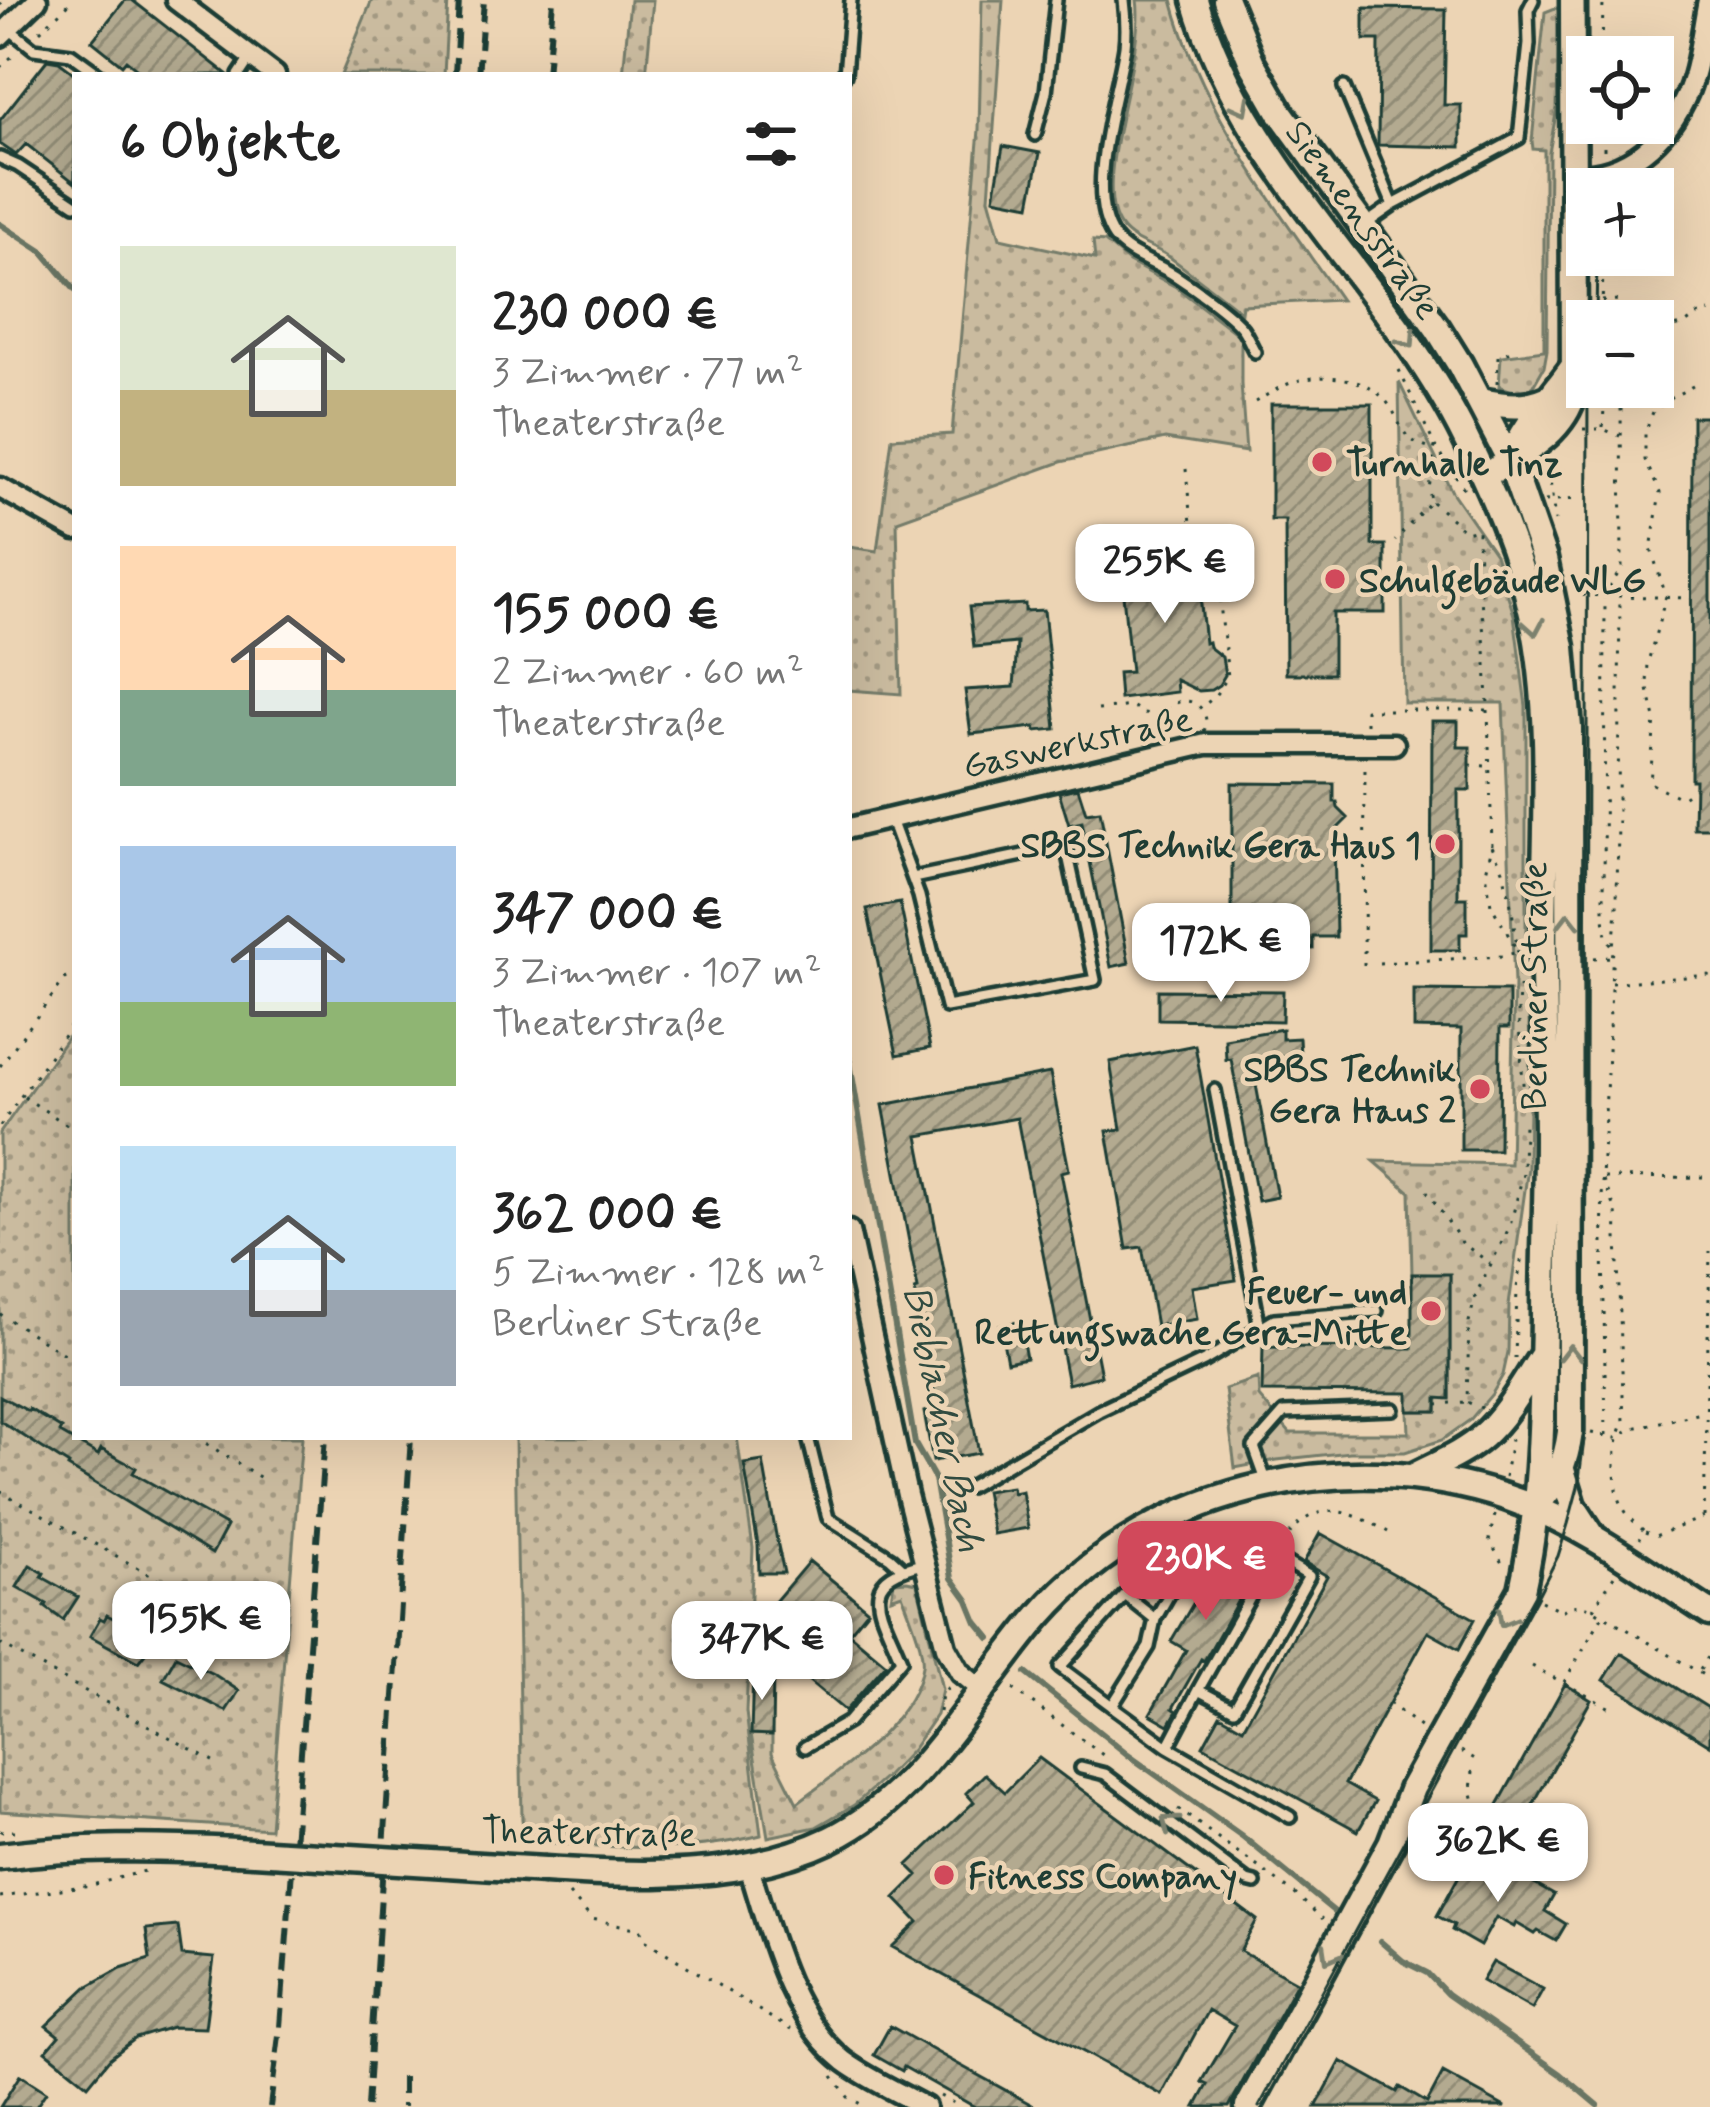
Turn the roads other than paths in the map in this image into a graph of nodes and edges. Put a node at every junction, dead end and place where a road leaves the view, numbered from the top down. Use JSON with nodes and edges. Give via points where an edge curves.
{"nodes":[{"id":1,"x":38,"y":0,"type":"edge"},
{"id":2,"x":176,"y":0,"type":"edge"},
{"id":3,"x":851,"y":0,"type":"edge"},
{"id":4,"x":1056,"y":0,"type":"edge"},
{"id":5,"x":1124,"y":0,"type":"edge"},
{"id":6,"x":1195,"y":0,"type":"edge"},
{"id":7,"x":1226,"y":0,"type":"edge"},
{"id":8,"x":1533,"y":0,"type":"edge"},
{"id":9,"x":1573,"y":0,"type":"edge"},
{"id":10,"x":1708,"y":0,"type":"edge"},
{"id":11,"x":4,"y":32,"type":"edge"},
{"id":12,"x":251,"y":57,"type":"junction"},
{"id":13,"x":96,"y":72,"type":"edge"},
{"id":14,"x":241,"y":72,"type":"edge"},
{"id":15,"x":271,"y":72,"type":"edge"},
{"id":16,"x":844,"y":72,"type":"edge"},
{"id":17,"x":1344,"y":87,"type":"dead end"},
{"id":18,"x":1035,"y":135,"type":"dead end"},
{"id":19,"x":0,"y":158,"type":"edge"},
{"id":20,"x":1574,"y":168,"type":"edge"},
{"id":21,"x":1616,"y":168,"type":"edge"},
{"id":22,"x":72,"y":202,"type":"edge"},
{"id":23,"x":1393,"y":205,"type":"junction"},
{"id":24,"x":1362,"y":226,"type":"junction"},
{"id":25,"x":1255,"y":352,"type":"dead end"},
{"id":26,"x":1566,"y":377,"type":"edge"},
{"id":27,"x":1488,"y":396,"type":"junction"},
{"id":28,"x":1552,"y":397,"type":"junction"},
{"id":29,"x":1567,"y":408,"type":"edge"},
{"id":30,"x":1510,"y":461,"type":"junction"},
{"id":31,"x":1484,"y":476,"type":"junction"},
{"id":32,"x":0,"y":488,"type":"edge"},
{"id":33,"x":72,"y":528,"type":"edge"},
{"id":34,"x":1394,"y":744,"type":"dead end"},
{"id":35,"x":890,"y":817,"type":"junction"},
{"id":36,"x":852,"y":827,"type":"edge"},
{"id":37,"x":913,"y":878,"type":"junction"},
{"id":38,"x":1215,"y":1090,"type":"dead end"},
{"id":39,"x":852,"y":1244,"type":"edge"},
{"id":40,"x":1378,"y":1311,"type":"dead end"},
{"id":41,"x":1260,"y":1328,"type":"junction"},
{"id":42,"x":1543,"y":1354,"type":"junction"},
{"id":43,"x":1393,"y":1409,"type":"dead end"},
{"id":44,"x":809,"y":1440,"type":"edge"},
{"id":45,"x":1562,"y":1469,"type":"junction"},
{"id":46,"x":1414,"y":1476,"type":"junction"},
{"id":47,"x":1268,"y":1486,"type":"junction"},
{"id":48,"x":969,"y":1487,"type":"dead end"},
{"id":49,"x":1534,"y":1508,"type":"junction"},
{"id":50,"x":1150,"y":1527,"type":"junction"},
{"id":51,"x":1598,"y":1542,"type":"junction"},
{"id":52,"x":923,"y":1564,"type":"junction"},
{"id":53,"x":902,"y":1568,"type":"junction"},
{"id":54,"x":1710,"y":1613,"type":"edge"},
{"id":55,"x":1155,"y":1618,"type":"junction"},
{"id":56,"x":982,"y":1690,"type":"junction"},
{"id":57,"x":1198,"y":1690,"type":"junction"},
{"id":58,"x":1112,"y":1706,"type":"junction"},
{"id":59,"x":806,"y":1747,"type":"dead end"},
{"id":60,"x":1168,"y":1747,"type":"junction"},
{"id":61,"x":1081,"y":1768,"type":"dead end"},
{"id":62,"x":1290,"y":1817,"type":"dead end"},
{"id":63,"x":0,"y":1856,"type":"edge"},
{"id":64,"x":748,"y":1864,"type":"junction"},
{"id":65,"x":1255,"y":1883,"type":"dead end"},
{"id":66,"x":925,"y":2107,"type":"edge"},
{"id":67,"x":1247,"y":2107,"type":"edge"}],
"edges":[{"from":1,"to":11,"type":"street"},
{"from":2,"to":12,"type":"street"},
{"from":3,"to":16,"type":"lane"},
{"from":4,"to":18,"type":"lane"},
{"from":5,"to":25,"type":"lane","via":[[1126,37],[1101,191],[1108,224],[1114,238],[1241,328]]},
{"from":6,"to":31,"type":"main road","name":"Siemensstraße","one_way":true,"via":[[1249,121],[1405,336]]},
{"from":7,"to":24,"type":"main road","name":"Siemensstraße","via":[[1280,112]]},
{"from":8,"to":23,"type":"lane","via":[[1519,138]]},
{"from":9,"to":20,"type":"main road"},
{"from":10,"to":21,"type":"street","via":[[1675,118],[1657,142]]},
{"from":11,"to":13,"type":"lane","via":[[34,49],[71,54]]},
{"from":12,"to":14,"type":"lane"},
{"from":12,"to":15,"type":"street"},
{"from":17,"to":23,"type":"lane"},
{"from":19,"to":22,"type":"lane"},
{"from":23,"to":24,"type":"lane"},
{"from":24,"to":27,"type":"main road","name":"Siemensstraße"},
{"from":26,"to":28,"type":"main road"},
{"from":27,"to":28,"type":"main road","via":[[1516,407]]},
{"from":27,"to":30,"type":"main road","name":"Siemensstraße"},
{"from":28,"to":30,"type":"main road"},
{"from":29,"to":30,"type":"main road","via":[[1540,442]]},
{"from":30,"to":31,"type":"main road"},
{"from":45,"to":30,"type":"main road","name":"Berliner Straße","one_way":true,"via":[[1570,1432],[1569,728],[1555,602]]},
{"from":31,"to":42,"type":"main road","name":"Berliner Straße","one_way":true,"via":[[1520,565],[1542,670]]},
{"from":32,"to":33,"type":"street"},
{"from":34,"to":35,"type":"street","name":"Gaswerkstraße","via":[[1206,744]]},
{"from":35,"to":36,"type":"street","name":"Gaswerkstraße"},
{"from":35,"to":37,"type":"lane"},
{"from":37,"to":37,"type":"lane","via":[[946,1007],[1095,980],[1066,846]]},
{"from":38,"to":41,"type":"lane"},
{"from":39,"to":52,"type":"street"},
{"from":40,"to":41,"type":"lane","via":[[1274,1319]]},
{"from":41,"to":48,"type":"lane"},
{"from":42,"to":46,"type":"main road","via":[[1484,1436]]},
{"from":42,"to":49,"type":"main road","name":"Berliner Straße"},
{"from":43,"to":47,"type":"lane","via":[[1284,1413],[1254,1447]]},
{"from":44,"to":53,"type":"lane","via":[[828,1518]]},
{"from":45,"to":49,"type":"main road","name":"Berliner Straße"},
{"from":45,"to":51,"type":"main road","via":[[1573,1506]]},
{"from":46,"to":47,"type":"main road","name":"Theaterstraße"},
{"from":46,"to":49,"type":"main road","name":"Theaterstraße"},
{"from":47,"to":50,"type":"main road","name":"Theaterstraße"},
{"from":49,"to":51,"type":"main road","name":"Theaterstraße"},
{"from":49,"to":67,"type":"main road","name":"Berliner Straße","one_way":true,"via":[[1522,1590]]},
{"from":50,"to":55,"type":"lane","via":[[1183,1570]]},
{"from":50,"to":56,"type":"main road","name":"Theaterstraße","via":[[1066,1586]]},
{"from":51,"to":54,"type":"main road","name":"Theaterstraße"},
{"from":52,"to":53,"type":"lane"},
{"from":52,"to":56,"type":"street","via":[[946,1647]]},
{"from":53,"to":59,"type":"lane","via":[[878,1588],[902,1660],[848,1722]]},
{"from":55,"to":58,"type":"lane","via":[[1149,1647]]},
{"from":55,"to":58,"type":"lane","via":[[1125,1595],[1060,1667]]},
{"from":56,"to":64,"type":"main road","name":"Theaterstraße","via":[[911,1777],[863,1820],[800,1852]]},
{"from":57,"to":57,"type":"lane","via":[[1234,1708],[1309,1576],[1274,1556]]},
{"from":57,"to":60,"type":"lane"},
{"from":58,"to":60,"type":"lane"},
{"from":60,"to":62,"type":"lane"},
{"from":65,"to":61,"type":"lane","one_way":true,"via":[[1105,1774]]},
{"from":63,"to":64,"type":"main road","name":"Theaterstraße","bridge":true,"via":[[142,1846],[552,1877]]},
{"from":64,"to":66,"type":"street","via":[[796,2002],[816,2034],[845,2062]]}]}
